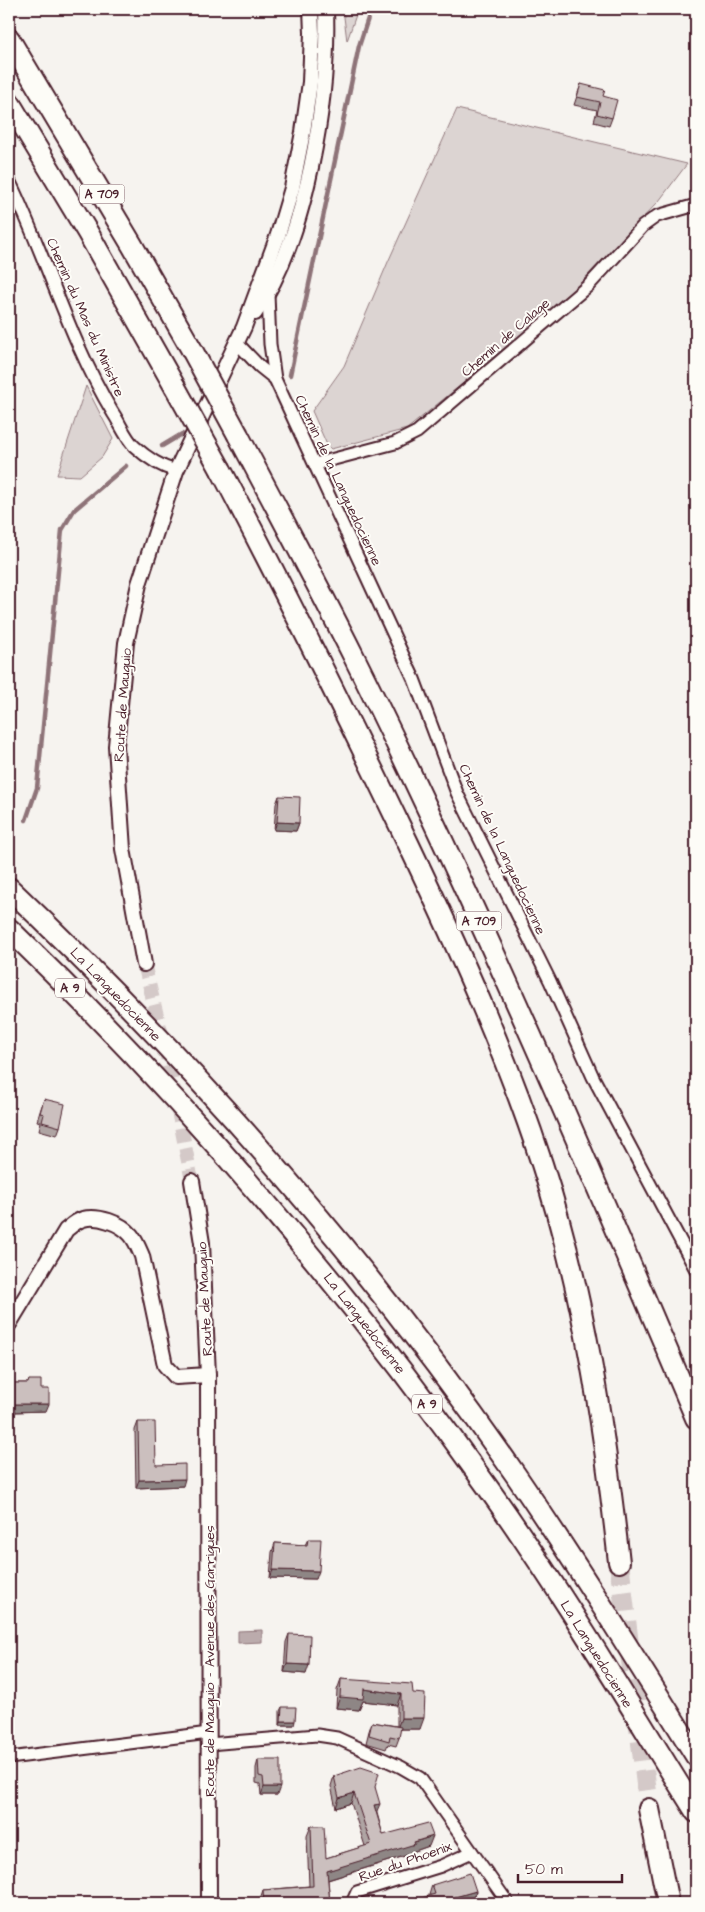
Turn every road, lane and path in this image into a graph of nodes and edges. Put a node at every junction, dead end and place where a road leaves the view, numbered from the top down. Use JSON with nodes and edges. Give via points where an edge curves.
{"nodes":[{"id":1,"x":311,"y":9,"type":"edge"},
{"id":2,"x":326,"y":9,"type":"edge"},
{"id":3,"x":9,"y":39,"type":"edge"},
{"id":4,"x":9,"y":102,"type":"edge"},
{"id":5,"x":9,"y":180,"type":"edge"},
{"id":6,"x":696,"y":205,"type":"edge"},
{"id":7,"x":268,"y":294,"type":"junction"},
{"id":8,"x":244,"y":328,"type":"junction"},
{"id":9,"x":237,"y":342,"type":"junction"},
{"id":10,"x":275,"y":379,"type":"junction"},
{"id":11,"x":315,"y":464,"type":"junction"},
{"id":12,"x":176,"y":470,"type":"junction"},
{"id":13,"x":9,"y":888,"type":"edge"},
{"id":14,"x":9,"y":929,"type":"edge"},
{"id":15,"x":144,"y":964,"type":"tunnel mouth"},
{"id":16,"x":192,"y":1181,"type":"tunnel mouth"},
{"id":17,"x":696,"y":1270,"type":"edge"},
{"id":18,"x":9,"y":1324,"type":"edge"},
{"id":19,"x":208,"y":1375,"type":"junction"},
{"id":20,"x":209,"y":1418,"type":"joint"},
{"id":21,"x":696,"y":1418,"type":"edge"},
{"id":22,"x":619,"y":1562,"type":"tunnel mouth"},
{"id":23,"x":209,"y":1738,"type":"junction"},
{"id":24,"x":696,"y":1756,"type":"edge"},
{"id":25,"x":9,"y":1758,"type":"edge"},
{"id":26,"x":650,"y":1809,"type":"tunnel mouth"},
{"id":27,"x":696,"y":1812,"type":"edge"},
{"id":28,"x":472,"y":1852,"type":"junction"},
{"id":29,"x":210,"y":1903,"type":"edge"},
{"id":30,"x":352,"y":1903,"type":"edge"},
{"id":31,"x":508,"y":1903,"type":"edge"},
{"id":32,"x":668,"y":1903,"type":"edge"}],
"edges":[{"from":1,"to":8,"type":"street","via":[[310,82],[304,132],[278,235]]},
{"from":2,"to":7,"type":"street","via":[[326,56],[317,138],[290,243]]},
{"from":3,"to":21,"type":"highway","number":"A 709","bridge":true,"via":[[192,350],[355,658],[582,1150]]},
{"from":4,"to":22,"type":"highway","number":"A 709","bridge":true,"via":[[88,234],[221,470],[320,662],[488,1018],[527,1118],[558,1220],[586,1330],[604,1437]]},
{"from":5,"to":12,"type":"street","name":"Chemin du Mas du Ministre","via":[[99,390],[133,445],[162,465]]},
{"from":6,"to":11,"type":"street","name":"Chemin de Calage","via":[[657,216],[643,226],[589,285],[417,432],[395,444]]},
{"from":7,"to":8,"type":"street"},
{"from":7,"to":10,"type":"street","name":"Chemin de la Languedocienne"},
{"from":8,"to":9,"type":"street","name":"Route de Mauguio"},
{"from":9,"to":10,"type":"street","name":"Chemin de la Languedocienne"},
{"from":9,"to":12,"type":"street","name":"Route de Mauguio"},
{"from":10,"to":11,"type":"street","name":"Chemin de la Languedocienne"},
{"from":11,"to":17,"type":"street","name":"Chemin de la Languedocienne","via":[[414,679],[457,792],[594,1077]]},
{"from":12,"to":15,"type":"street","name":"Route de Mauguio","via":[[139,584],[126,643],[116,746],[123,849]]},
{"from":13,"to":24,"type":"highway","name":"La Languedocienne","number":"A 9","via":[[131,1008],[199,1081],[301,1196],[382,1295],[514,1473]]},
{"from":14,"to":27,"type":"highway","name":"La Languedocienne","number":"A 9","via":[[110,1029],[224,1154],[290,1229],[387,1349],[488,1487],[543,1569]]},
{"from":16,"to":19,"type":"street","name":"Route de Mauguio","via":[[202,1243]]},
{"from":18,"to":19,"type":"street","via":[[66,1230],[83,1219],[103,1219],[122,1227],[137,1243],[165,1365],[176,1376]]},
{"from":19,"to":20,"type":"street","name":"Route de Mauguio"},
{"from":20,"to":23,"type":"street","name":"Route de Mauguio - Avenue des Garrigues"},
{"from":23,"to":25,"type":"street"},
{"from":23,"to":28,"type":"street","via":[[317,1735],[337,1738],[420,1778]]},
{"from":23,"to":29,"type":"street","name":"Route de Mauguio - Avenue des Garrigues"},
{"from":26,"to":32,"type":"highway"},
{"from":28,"to":30,"type":"street","name":"Rue du Phoenix","via":[[441,1866],[358,1892]]},
{"from":28,"to":31,"type":"street"}]}
